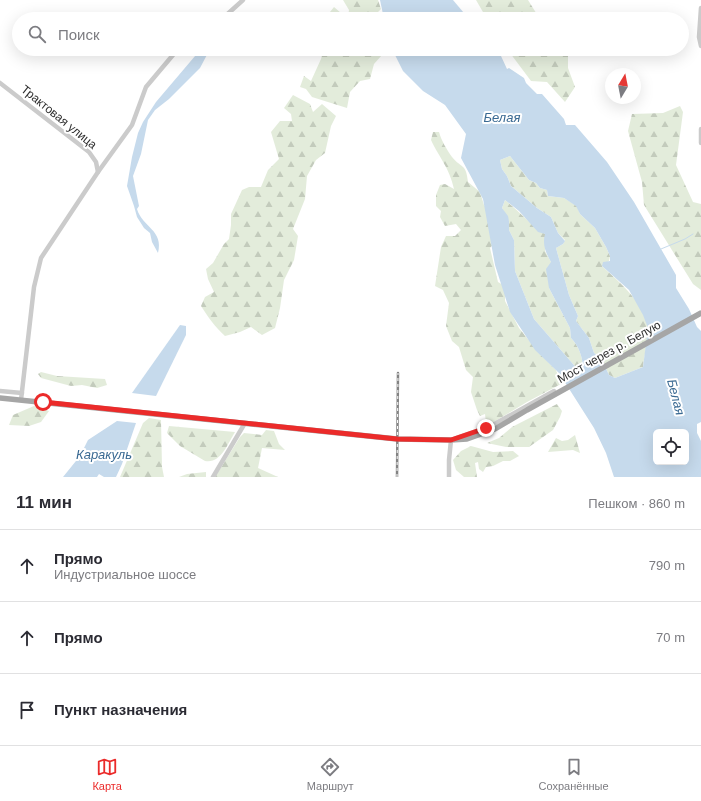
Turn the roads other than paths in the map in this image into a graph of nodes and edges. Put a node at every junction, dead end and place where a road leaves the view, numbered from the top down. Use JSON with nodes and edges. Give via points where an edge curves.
{"nodes":[{"id":1,"x":243,"y":0,"type":"edge"},
{"id":2,"x":701,"y":8,"type":"edge"},
{"id":3,"x":230,"y":12,"type":"edge"},
{"id":4,"x":701,"y":46,"type":"edge"},
{"id":5,"x":172,"y":56,"type":"edge"},
{"id":6,"x":0,"y":83,"type":"edge"},
{"id":7,"x":701,"y":129,"type":"edge"},
{"id":8,"x":701,"y":143,"type":"edge"},
{"id":9,"x":98,"y":172,"type":"junction"},
{"id":10,"x":701,"y":313,"type":"edge"},
{"id":11,"x":0,"y":391,"type":"edge"},
{"id":12,"x":554,"y":391,"type":"dead end"},
{"id":13,"x":22,"y":393,"type":"junction"},
{"id":14,"x":0,"y":398,"type":"edge"},
{"id":15,"x":21,"y":400,"type":"junction"},
{"id":16,"x":245,"y":423,"type":"junction"},
{"id":17,"x":451,"y":440,"type":"junction"},
{"id":18,"x":213,"y":477,"type":"edge"},
{"id":19,"x":449,"y":477,"type":"edge"}],
"edges":[{"from":1,"to":3,"type":"street"},
{"from":2,"to":4,"type":"street"},
{"from":5,"to":9,"type":"street","via":[[146,87],[132,125]]},
{"from":6,"to":9,"type":"street","name":"Трактовая улица","via":[[89,152],[96,162]]},
{"from":7,"to":8,"type":"street"},
{"from":9,"to":13,"type":"street","via":[[41,258],[34,287]]},
{"from":10,"to":17,"type":"main road","name":"Мост через р. Белую","via":[[495,429],[467,439]]},
{"from":11,"to":13,"type":"street"},
{"from":12,"to":17,"type":"street","via":[[489,427]]},
{"from":13,"to":15,"type":"street"},
{"from":14,"to":15,"type":"main road","name":"Мост через р. Белую"},
{"from":15,"to":16,"type":"main road","name":"Мост через р. Белую"},
{"from":16,"to":17,"type":"main road","name":"Мост через р. Белую","via":[[397,439]]},
{"from":16,"to":18,"type":"street"},
{"from":17,"to":19,"type":"street"}]}
